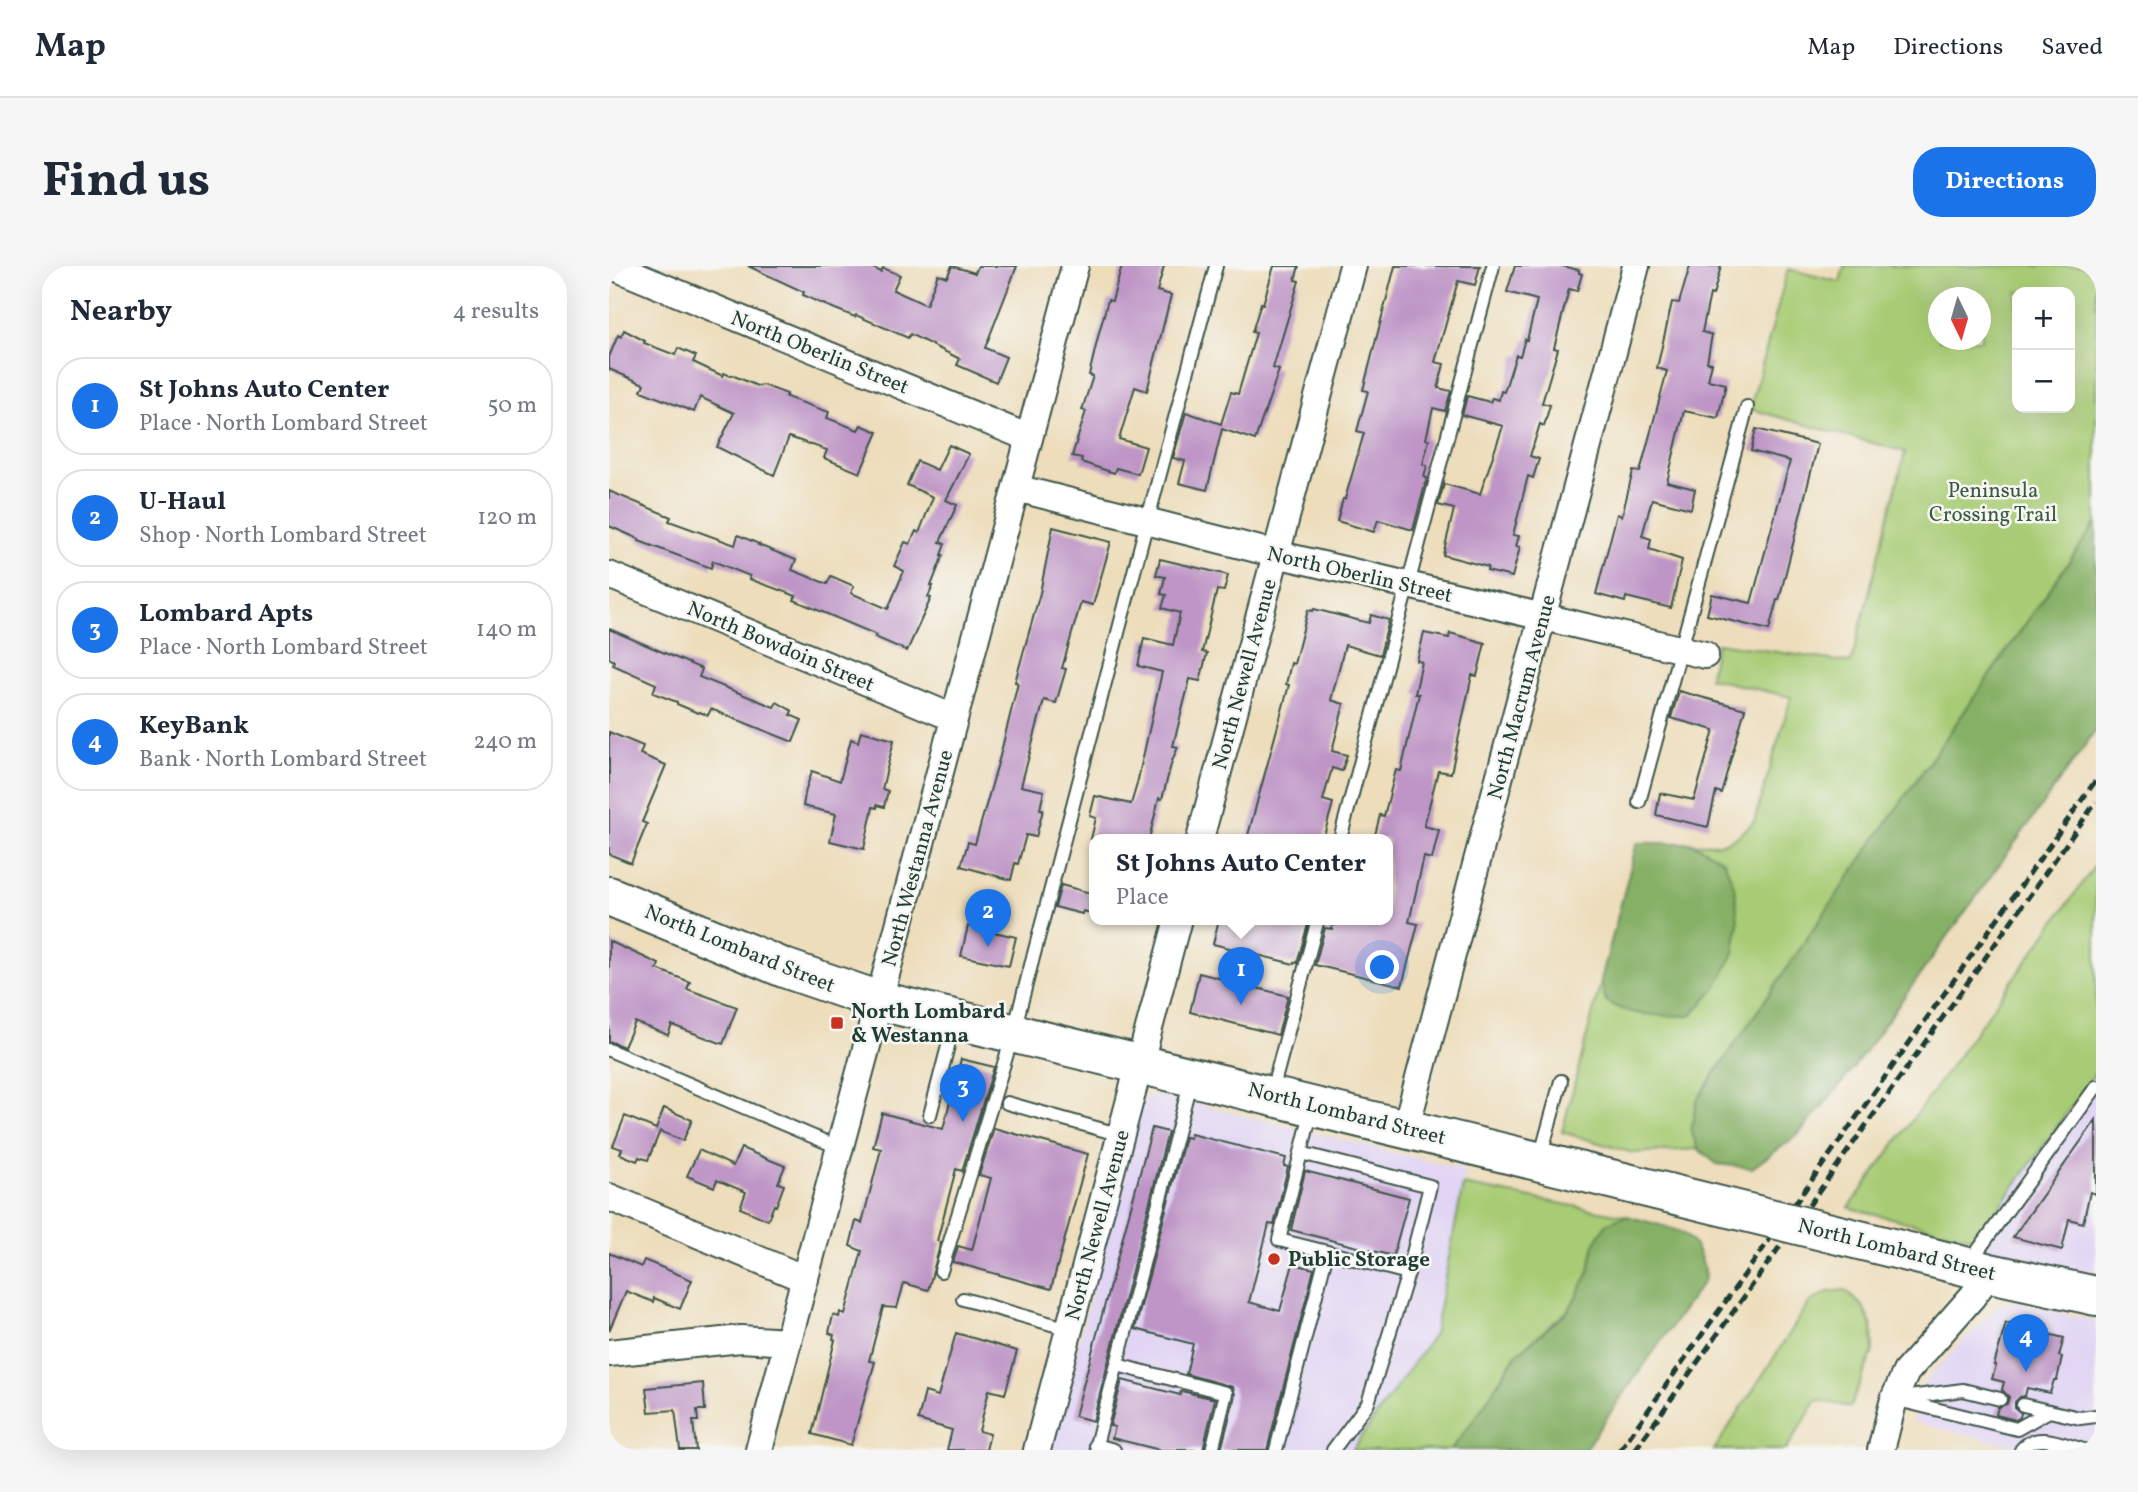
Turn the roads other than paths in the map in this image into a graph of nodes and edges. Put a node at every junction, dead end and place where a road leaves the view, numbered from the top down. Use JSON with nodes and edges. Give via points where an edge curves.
{"nodes":[{"id":1,"x":612,"y":266,"type":"edge"},
{"id":2,"x":1075,"y":266,"type":"edge"},
{"id":3,"x":1216,"y":266,"type":"edge"},
{"id":4,"x":1353,"y":266,"type":"edge"},
{"id":5,"x":1493,"y":266,"type":"edge"},
{"id":6,"x":1636,"y":266,"type":"edge"},
{"id":7,"x":1747,"y":407,"type":"dead end"},
{"id":8,"x":1029,"y":439,"type":"junction"},
{"id":9,"x":1016,"y":488,"type":"junction"},
{"id":10,"x":1147,"y":522,"type":"junction"},
{"id":11,"x":1276,"y":554,"type":"junction"},
{"id":12,"x":609,"y":575,"type":"edge"},
{"id":13,"x":1408,"y":585,"type":"junction"},
{"id":14,"x":1543,"y":617,"type":"junction"},
{"id":15,"x":1693,"y":652,"type":"junction"},
{"id":16,"x":954,"y":718,"type":"junction"},
{"id":17,"x":1639,"y":802,"type":"dead end"},
{"id":18,"x":1201,"y":834,"type":"edge"},
{"id":19,"x":1340,"y":834,"type":"edge"},
{"id":20,"x":609,"y":896,"type":"edge"},
{"id":21,"x":1176,"y":925,"type":"edge"},
{"id":22,"x":1316,"y":925,"type":"edge"},
{"id":23,"x":880,"y":1001,"type":"junction"},
{"id":24,"x":955,"y":1020,"type":"junction"},
{"id":25,"x":1013,"y":1034,"type":"junction"},
{"id":26,"x":609,"y":1050,"type":"edge"},
{"id":27,"x":1140,"y":1063,"type":"junction"},
{"id":28,"x":1192,"y":1076,"type":"junction"},
{"id":29,"x":1561,"y":1080,"type":"dead end"},
{"id":30,"x":2096,"y":1087,"type":"edge"},
{"id":31,"x":1271,"y":1095,"type":"junction"},
{"id":32,"x":1007,"y":1103,"type":"dead end"},
{"id":33,"x":1313,"y":1105,"type":"junction"},
{"id":34,"x":930,"y":1115,"type":"dead end"},
{"id":35,"x":1406,"y":1127,"type":"junction"},
{"id":36,"x":1121,"y":1135,"type":"junction"},
{"id":37,"x":840,"y":1148,"type":"junction"},
{"id":38,"x":1301,"y":1153,"type":"junction"},
{"id":39,"x":1540,"y":1160,"type":"junction"},
{"id":40,"x":609,"y":1198,"type":"edge"},
{"id":41,"x":1327,"y":1252,"type":"junction"},
{"id":42,"x":1970,"y":1267,"type":"junction"},
{"id":43,"x":941,"y":1271,"type":"dead end"},
{"id":44,"x":1408,"y":1273,"type":"junction"},
{"id":45,"x":805,"y":1279,"type":"junction"},
{"id":46,"x":2096,"y":1296,"type":"edge"},
{"id":47,"x":963,"y":1299,"type":"dead end"},
{"id":48,"x":1069,"y":1329,"type":"junction"},
{"id":49,"x":788,"y":1342,"type":"junction"},
{"id":50,"x":609,"y":1353,"type":"edge"},
{"id":51,"x":1117,"y":1365,"type":"junction"},
{"id":52,"x":1894,"y":1399,"type":"junction"},
{"id":53,"x":2000,"y":1399,"type":"dead end"},
{"id":54,"x":2023,"y":1405,"type":"dead end"},
{"id":55,"x":2049,"y":1411,"type":"junction"},
{"id":56,"x":2096,"y":1416,"type":"edge"},
{"id":57,"x":759,"y":1450,"type":"edge"},
{"id":58,"x":1037,"y":1450,"type":"edge"},
{"id":59,"x":1114,"y":1450,"type":"edge"},
{"id":60,"x":1212,"y":1450,"type":"edge"},
{"id":61,"x":1276,"y":1450,"type":"edge"},
{"id":62,"x":1333,"y":1450,"type":"edge"},
{"id":63,"x":1881,"y":1450,"type":"edge"},
{"id":64,"x":2021,"y":1450,"type":"edge"},
{"id":65,"x":2084,"y":1450,"type":"edge"}],
"edges":[{"from":1,"to":8,"type":"street","name":"North Oberlin Street"},
{"from":2,"to":8,"type":"street","name":"North Westanna Avenue"},
{"from":3,"to":10,"type":"lane"},
{"from":4,"to":11,"type":"street","name":"North Newell Avenue"},
{"from":5,"to":13,"type":"lane"},
{"from":6,"to":14,"type":"street","name":"North Macrum Avenue"},
{"from":7,"to":15,"type":"lane"},
{"from":8,"to":9,"type":"street","name":"North Westanna Avenue"},
{"from":9,"to":10,"type":"street","name":"North Oberlin Street"},
{"from":9,"to":16,"type":"street","name":"North Westanna Avenue"},
{"from":10,"to":11,"type":"street","name":"North Oberlin Street"},
{"from":10,"to":25,"type":"lane"},
{"from":11,"to":13,"type":"street","name":"North Oberlin Street"},
{"from":11,"to":18,"type":"street","name":"North Newell Avenue"},
{"from":12,"to":16,"type":"street","name":"North Bowdoin Street"},
{"from":13,"to":14,"type":"street","name":"North Oberlin Street"},
{"from":13,"to":19,"type":"lane"},
{"from":14,"to":15,"type":"street","name":"North Oberlin Street"},
{"from":14,"to":35,"type":"street","name":"North Macrum Avenue"},
{"from":15,"to":17,"type":"lane"},
{"from":16,"to":23,"type":"street","name":"North Westanna Avenue"},
{"from":20,"to":23,"type":"main road","name":"North Lombard Street","via":[[794,972]]},
{"from":21,"to":27,"type":"street","name":"North Newell Avenue"},
{"from":22,"to":31,"type":"lane"},
{"from":23,"to":24,"type":"main road","name":"North Lombard Street"},
{"from":23,"to":37,"type":"street","name":"North Westanna Avenue"},
{"from":24,"to":25,"type":"main road","name":"North Lombard Street"},
{"from":24,"to":34,"type":"lane"},
{"from":25,"to":27,"type":"main road","name":"North Lombard Street"},
{"from":25,"to":43,"type":"lane"},
{"from":26,"to":37,"type":"lane"},
{"from":27,"to":28,"type":"main road","name":"North Lombard Street"},
{"from":27,"to":36,"type":"street","name":"North Newell Avenue"},
{"from":28,"to":31,"type":"main road","name":"North Lombard Street"},
{"from":28,"to":51,"type":"lane"},
{"from":29,"to":39,"type":"lane"},
{"from":30,"to":42,"type":"lane"},
{"from":31,"to":33,"type":"main road","name":"North Lombard Street"},
{"from":32,"to":36,"type":"lane"},
{"from":33,"to":35,"type":"main road","name":"North Lombard Street"},
{"from":33,"to":38,"type":"lane"},
{"from":35,"to":39,"type":"main road","name":"North Lombard Street"},
{"from":36,"to":48,"type":"street","name":"North Newell Avenue"},
{"from":37,"to":45,"type":"street","name":"North Westanna Avenue"},
{"from":38,"to":41,"type":"lane","via":[[1279,1240]]},
{"from":38,"to":44,"type":"lane","via":[[1430,1186]]},
{"from":39,"to":42,"type":"main road","name":"North Lombard Street","bridge":true},
{"from":40,"to":45,"type":"street"},
{"from":41,"to":44,"type":"lane"},
{"from":41,"to":61,"type":"lane"},
{"from":42,"to":46,"type":"main road","name":"North Lombard Street"},
{"from":42,"to":52,"type":"street","via":[[1972,1297],[1914,1361]]},
{"from":44,"to":62,"type":"lane","via":[[1368,1404]]},
{"from":45,"to":49,"type":"street","name":"North Westanna Avenue"},
{"from":47,"to":48,"type":"lane"},
{"from":48,"to":58,"type":"street","name":"North Newell Avenue"},
{"from":49,"to":50,"type":"street","via":[[741,1339]]},
{"from":49,"to":57,"type":"street","name":"North Westanna Avenue"},
{"from":51,"to":59,"type":"lane","via":[[1096,1446]]},
{"from":51,"to":60,"type":"lane","via":[[1226,1393]]},
{"from":52,"to":53,"type":"lane","via":[[1963,1390]]},
{"from":52,"to":55,"type":"lane","via":[[2017,1429]]},
{"from":52,"to":63,"type":"street"},
{"from":54,"to":55,"type":"lane"},
{"from":55,"to":56,"type":"lane","via":[[2080,1418]]},
{"from":64,"to":65,"type":"lane","via":[[2034,1440]]}]}
